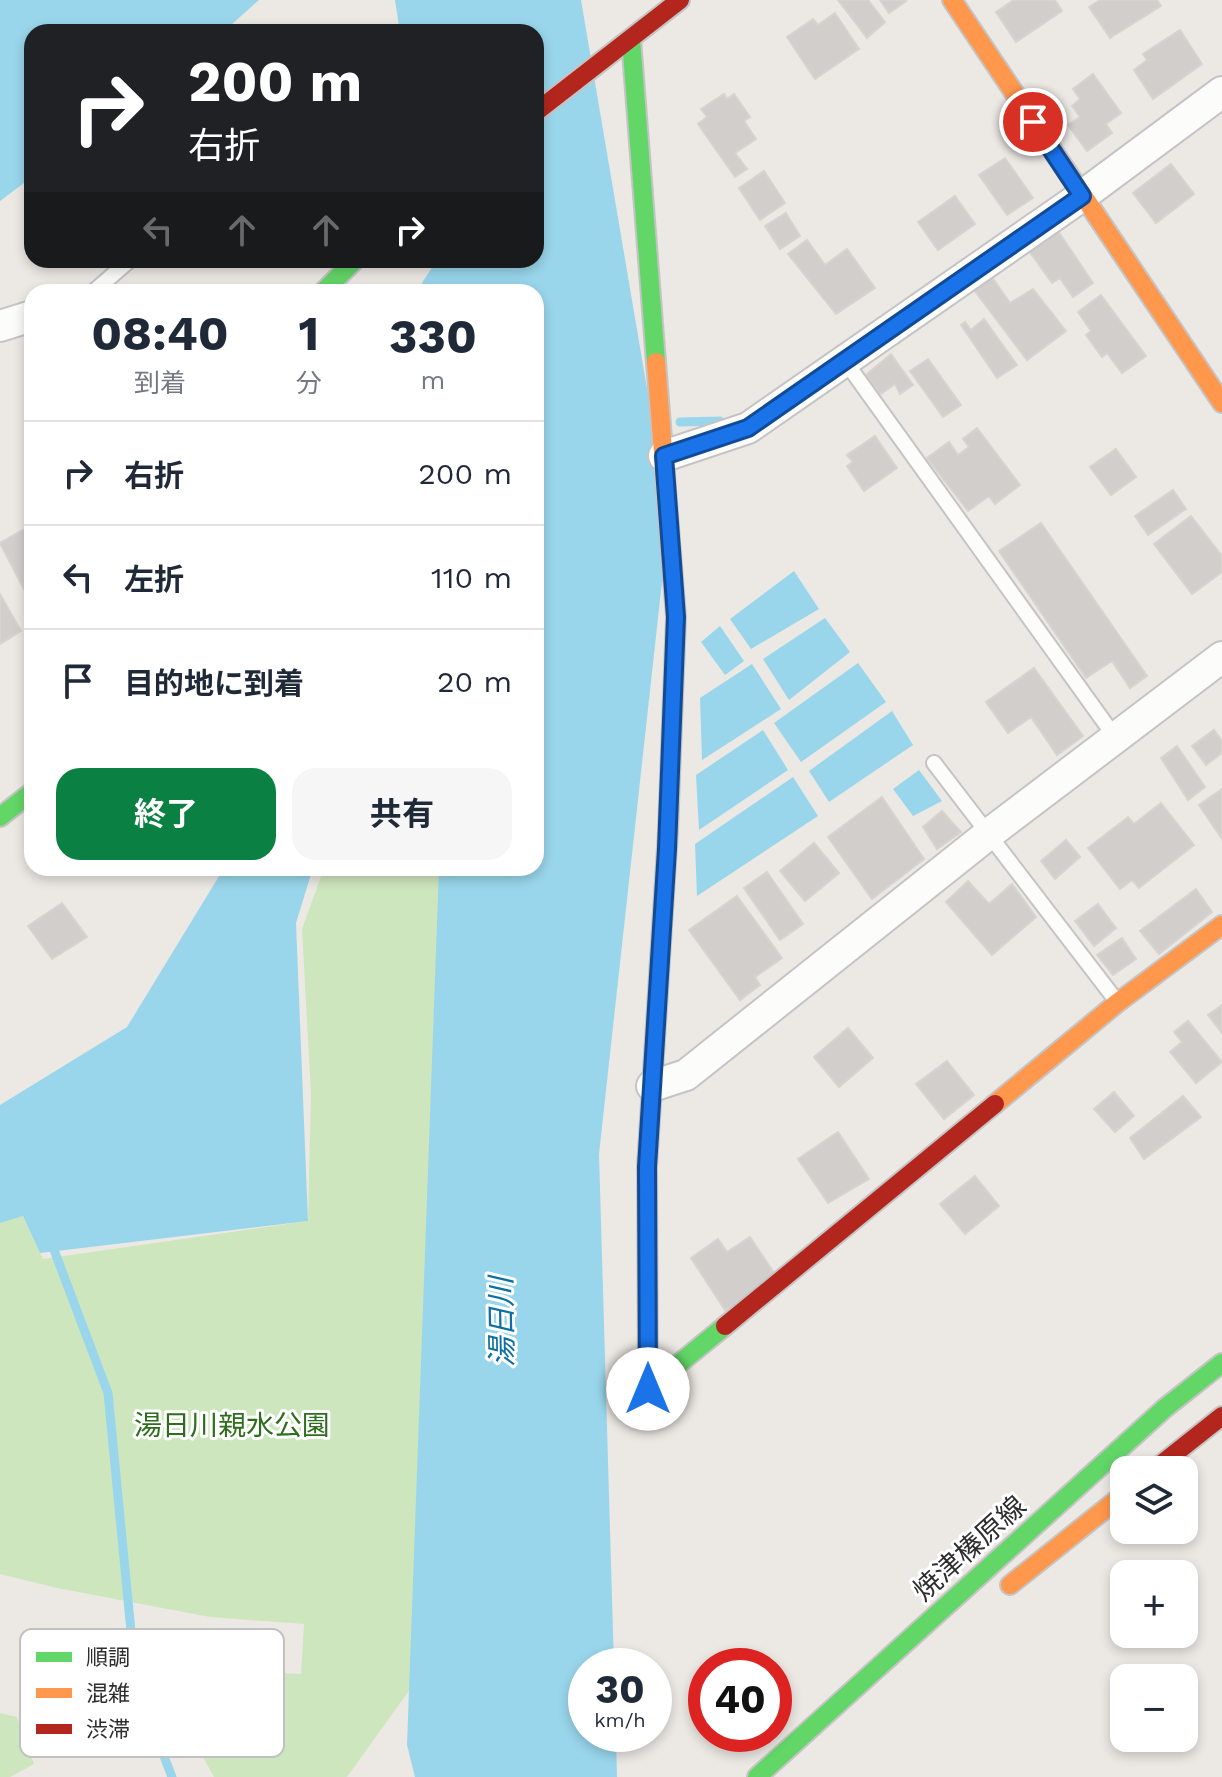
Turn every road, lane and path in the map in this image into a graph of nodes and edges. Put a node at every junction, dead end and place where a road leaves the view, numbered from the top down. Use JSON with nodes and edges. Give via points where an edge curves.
{"nodes":[{"id":1,"x":680,"y":0,"type":"edge"},
{"id":2,"x":952,"y":0,"type":"edge"},
{"id":3,"x":625,"y":44,"type":"junction"},
{"id":4,"x":1222,"y":92,"type":"edge"},
{"id":5,"x":544,"y":106,"type":"edge"},
{"id":6,"x":1082,"y":196,"type":"junction"},
{"id":7,"x":121,"y":268,"type":"edge"},
{"id":8,"x":347,"y":268,"type":"edge"},
{"id":9,"x":102,"y":284,"type":"edge"},
{"id":10,"x":331,"y":284,"type":"edge"},
{"id":11,"x":24,"y":318,"type":"edge"},
{"id":12,"x":0,"y":326,"type":"edge"},
{"id":13,"x":845,"y":361,"type":"junction"},
{"id":14,"x":1222,"y":403,"type":"edge"},
{"id":15,"x":664,"y":456,"type":"junction"},
{"id":16,"x":1222,"y":657,"type":"edge"},
{"id":17,"x":1115,"y":737,"type":"junction"},
{"id":18,"x":934,"y":763,"type":"dead end"},
{"id":19,"x":24,"y":798,"type":"edge"},
{"id":20,"x":0,"y":817,"type":"edge"},
{"id":21,"x":990,"y":833,"type":"junction"},
{"id":22,"x":1222,"y":925,"type":"edge"},
{"id":23,"x":1117,"y":1003,"type":"junction"},
{"id":24,"x":652,"y":1086,"type":"junction"},
{"id":25,"x":1222,"y":1363,"type":"edge"},
{"id":26,"x":1222,"y":1416,"type":"edge"},
{"id":27,"x":1172,"y":1456,"type":"edge"},
{"id":28,"x":1110,"y":1505,"type":"edge"},
{"id":29,"x":1001,"y":1592,"type":"dead end"},
{"id":30,"x":903,"y":1670,"type":"dead end"},
{"id":31,"x":757,"y":1777,"type":"edge"},
{"id":32,"x":768,"y":1777,"type":"edge"}],
"edges":[{"from":1,"to":3,"type":"street"},
{"from":2,"to":6,"type":"street"},
{"from":3,"to":5,"type":"street"},
{"from":3,"to":15,"type":"street"},
{"from":4,"to":6,"type":"street"},
{"from":6,"to":13,"type":"street"},
{"from":6,"to":14,"type":"street"},
{"from":7,"to":9,"type":"lane"},
{"from":8,"to":10,"type":"street"},
{"from":11,"to":12,"type":"street"},
{"from":13,"to":15,"type":"street","via":[[748,428]]},
{"from":13,"to":17,"type":"lane"},
{"from":15,"to":24,"type":"street","via":[[676,617]]},
{"from":16,"to":17,"type":"street"},
{"from":17,"to":21,"type":"street"},
{"from":18,"to":21,"type":"lane"},
{"from":19,"to":20,"type":"street"},
{"from":21,"to":23,"type":"lane"},
{"from":21,"to":24,"type":"street","via":[[686,1075]]},
{"from":22,"to":23,"type":"street"},
{"from":23,"to":24,"type":"street","via":[[648,1389]]},
{"from":25,"to":31,"type":"street","name":"焼津榛原線","via":[[1165,1408]]},
{"from":26,"to":27,"type":"street"},
{"from":28,"to":29,"type":"street","name":"焼津榛原線"},
{"from":30,"to":32,"type":"street"}]}
